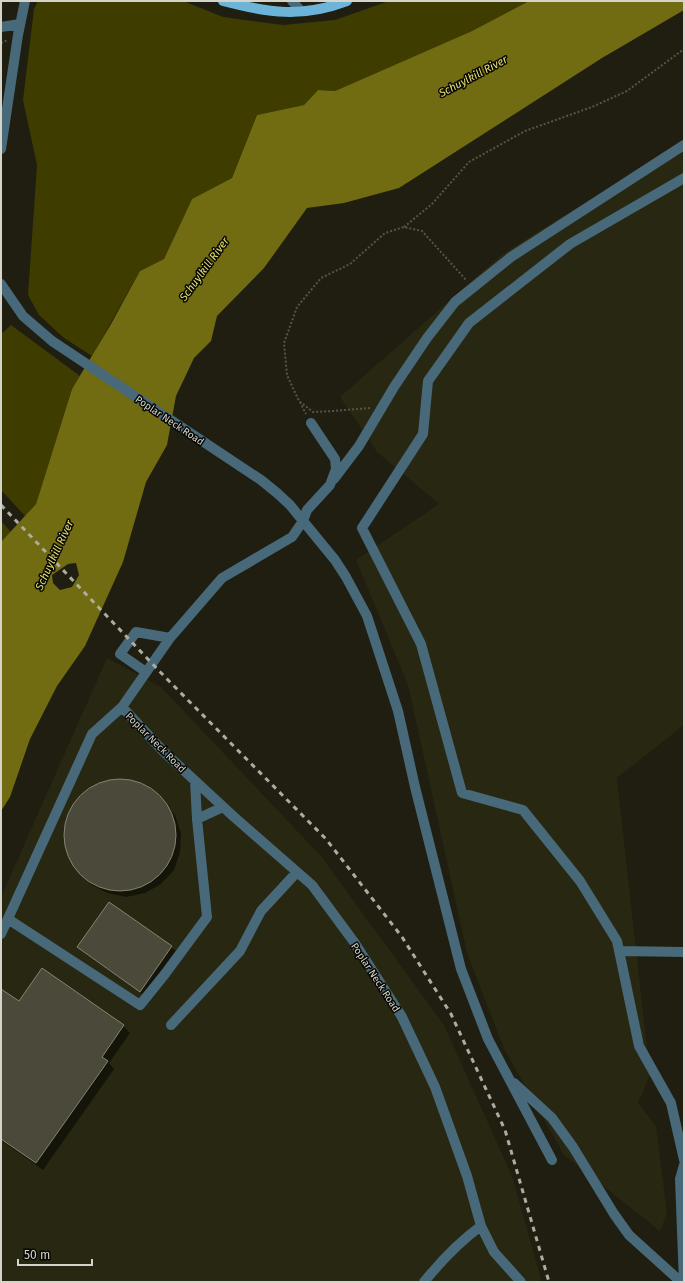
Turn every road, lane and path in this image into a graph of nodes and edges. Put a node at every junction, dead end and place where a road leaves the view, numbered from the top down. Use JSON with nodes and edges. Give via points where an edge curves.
{"nodes":[{"id":1,"x":25,"y":1,"type":"edge"},
{"id":2,"x":223,"y":1,"type":"edge"},
{"id":3,"x":292,"y":1,"type":"edge"},
{"id":4,"x":347,"y":1,"type":"edge"},
{"id":5,"x":302,"y":12,"type":"junction"},
{"id":6,"x":20,"y":24,"type":"junction"},
{"id":7,"x":1,"y":27,"type":"edge"},
{"id":8,"x":684,"y":49,"type":"edge"},
{"id":9,"x":684,"y":145,"type":"edge"},
{"id":10,"x":1,"y":149,"type":"edge"},
{"id":11,"x":684,"y":178,"type":"edge"},
{"id":12,"x":404,"y":227,"type":"junction"},
{"id":13,"x":1,"y":284,"type":"edge"},
{"id":14,"x":472,"y":287,"type":"junction"},
{"id":15,"x":300,"y":401,"type":"junction"},
{"id":16,"x":383,"y":405,"type":"junction"},
{"id":17,"x":311,"y":423,"type":"joint"},
{"id":18,"x":330,"y":484,"type":"junction"},
{"id":19,"x":302,"y":521,"type":"junction"},
{"id":20,"x":170,"y":638,"type":"junction"},
{"id":21,"x":146,"y":672,"type":"junction"},
{"id":22,"x":122,"y":707,"type":"junction"},
{"id":23,"x":195,"y":781,"type":"junction"},
{"id":24,"x":223,"y":807,"type":"junction"},
{"id":25,"x":197,"y":820,"type":"junction"},
{"id":26,"x":297,"y":872,"type":"junction"},
{"id":27,"x":8,"y":919,"type":"junction"},
{"id":28,"x":1,"y":934,"type":"edge"},
{"id":29,"x":619,"y":951,"type":"junction"},
{"id":30,"x":684,"y":952,"type":"edge"},
{"id":31,"x":171,"y":1025,"type":"dead end"},
{"id":32,"x":507,"y":1076,"type":"junction"},
{"id":33,"x":552,"y":1160,"type":"dead end"},
{"id":34,"x":684,"y":1160,"type":"edge"},
{"id":35,"x":684,"y":1165,"type":"edge"},
{"id":36,"x":480,"y":1226,"type":"junction"},
{"id":37,"x":424,"y":1282,"type":"edge"},
{"id":38,"x":521,"y":1282,"type":"edge"},
{"id":39,"x":681,"y":1282,"type":"edge"},
{"id":40,"x":684,"y":1282,"type":"edge"}],
"edges":[{"from":1,"to":6,"type":"lane"},
{"from":2,"to":5,"type":"main road","via":[[275,12]]},
{"from":3,"to":5,"type":"lane"},
{"from":4,"to":5,"type":"main road"},
{"from":6,"to":7,"type":"lane"},
{"from":6,"to":10,"type":"lane"},
{"from":8,"to":12,"type":"path","via":[[627,91],[592,107],[525,130],[469,162],[432,204]]},
{"from":9,"to":14,"type":"lane","via":[[511,257]]},
{"from":11,"to":29,"type":"lane","via":[[570,244],[469,323],[428,381],[423,434],[362,528],[421,644],[462,793],[523,810],[580,881],[617,941]]},
{"from":12,"to":14,"type":"path","via":[[422,231]]},
{"from":12,"to":15,"type":"path","via":[[384,233],[350,264],[321,278],[297,307],[284,343],[288,376]]},
{"from":13,"to":19,"type":"lane","name":"Poplar Neck Road","via":[[23,316],[52,341],[261,480],[290,505]]},
{"from":14,"to":16,"type":"lane","via":[[455,302],[427,338]]},
{"from":15,"to":16,"type":"path","via":[[313,412],[355,410]]},
{"from":15,"to":17,"type":"path"},
{"from":16,"to":18,"type":"lane","via":[[359,446]]},
{"from":17,"to":18,"type":"lane","via":[[335,459],[336,469]]},
{"from":18,"to":19,"type":"lane","via":[[307,510]]},
{"from":19,"to":20,"type":"lane","name":"Poplar Neck Road","via":[[292,537],[222,578]]},
{"from":19,"to":32,"type":"lane","via":[[346,577],[373,633],[398,712],[461,969],[485,1033]]},
{"from":20,"to":21,"type":"lane","name":"Poplar Neck Road"},
{"from":20,"to":21,"type":"lane","via":[[136,632],[120,654]]},
{"from":21,"to":22,"type":"lane","name":"Poplar Neck Road"},
{"from":22,"to":23,"type":"lane","name":"Poplar Neck Road"},
{"from":22,"to":27,"type":"lane","via":[[92,734]]},
{"from":23,"to":24,"type":"lane","name":"Poplar Neck Road"},
{"from":23,"to":25,"type":"lane"},
{"from":24,"to":25,"type":"lane"},
{"from":24,"to":26,"type":"lane","name":"Poplar Neck Road"},
{"from":25,"to":27,"type":"lane","via":[[207,917],[140,1005]]},
{"from":26,"to":31,"type":"lane","via":[[261,911],[240,951]]},
{"from":26,"to":36,"type":"lane","name":"Poplar Neck Road","via":[[312,885],[354,942],[402,1017],[435,1088],[467,1176]]},
{"from":27,"to":28,"type":"lane"},
{"from":29,"to":30,"type":"lane"},
{"from":29,"to":34,"type":"lane","via":[[639,1046],[671,1103]]},
{"from":32,"to":33,"type":"lane"},
{"from":32,"to":39,"type":"lane","via":[[552,1118],[629,1235]]},
{"from":35,"to":40,"type":"lane","via":[[680,1180]]},
{"from":36,"to":37,"type":"lane","via":[[464,1238]]},
{"from":36,"to":38,"type":"lane","name":"Poplar Neck Road","via":[[494,1252]]}]}
